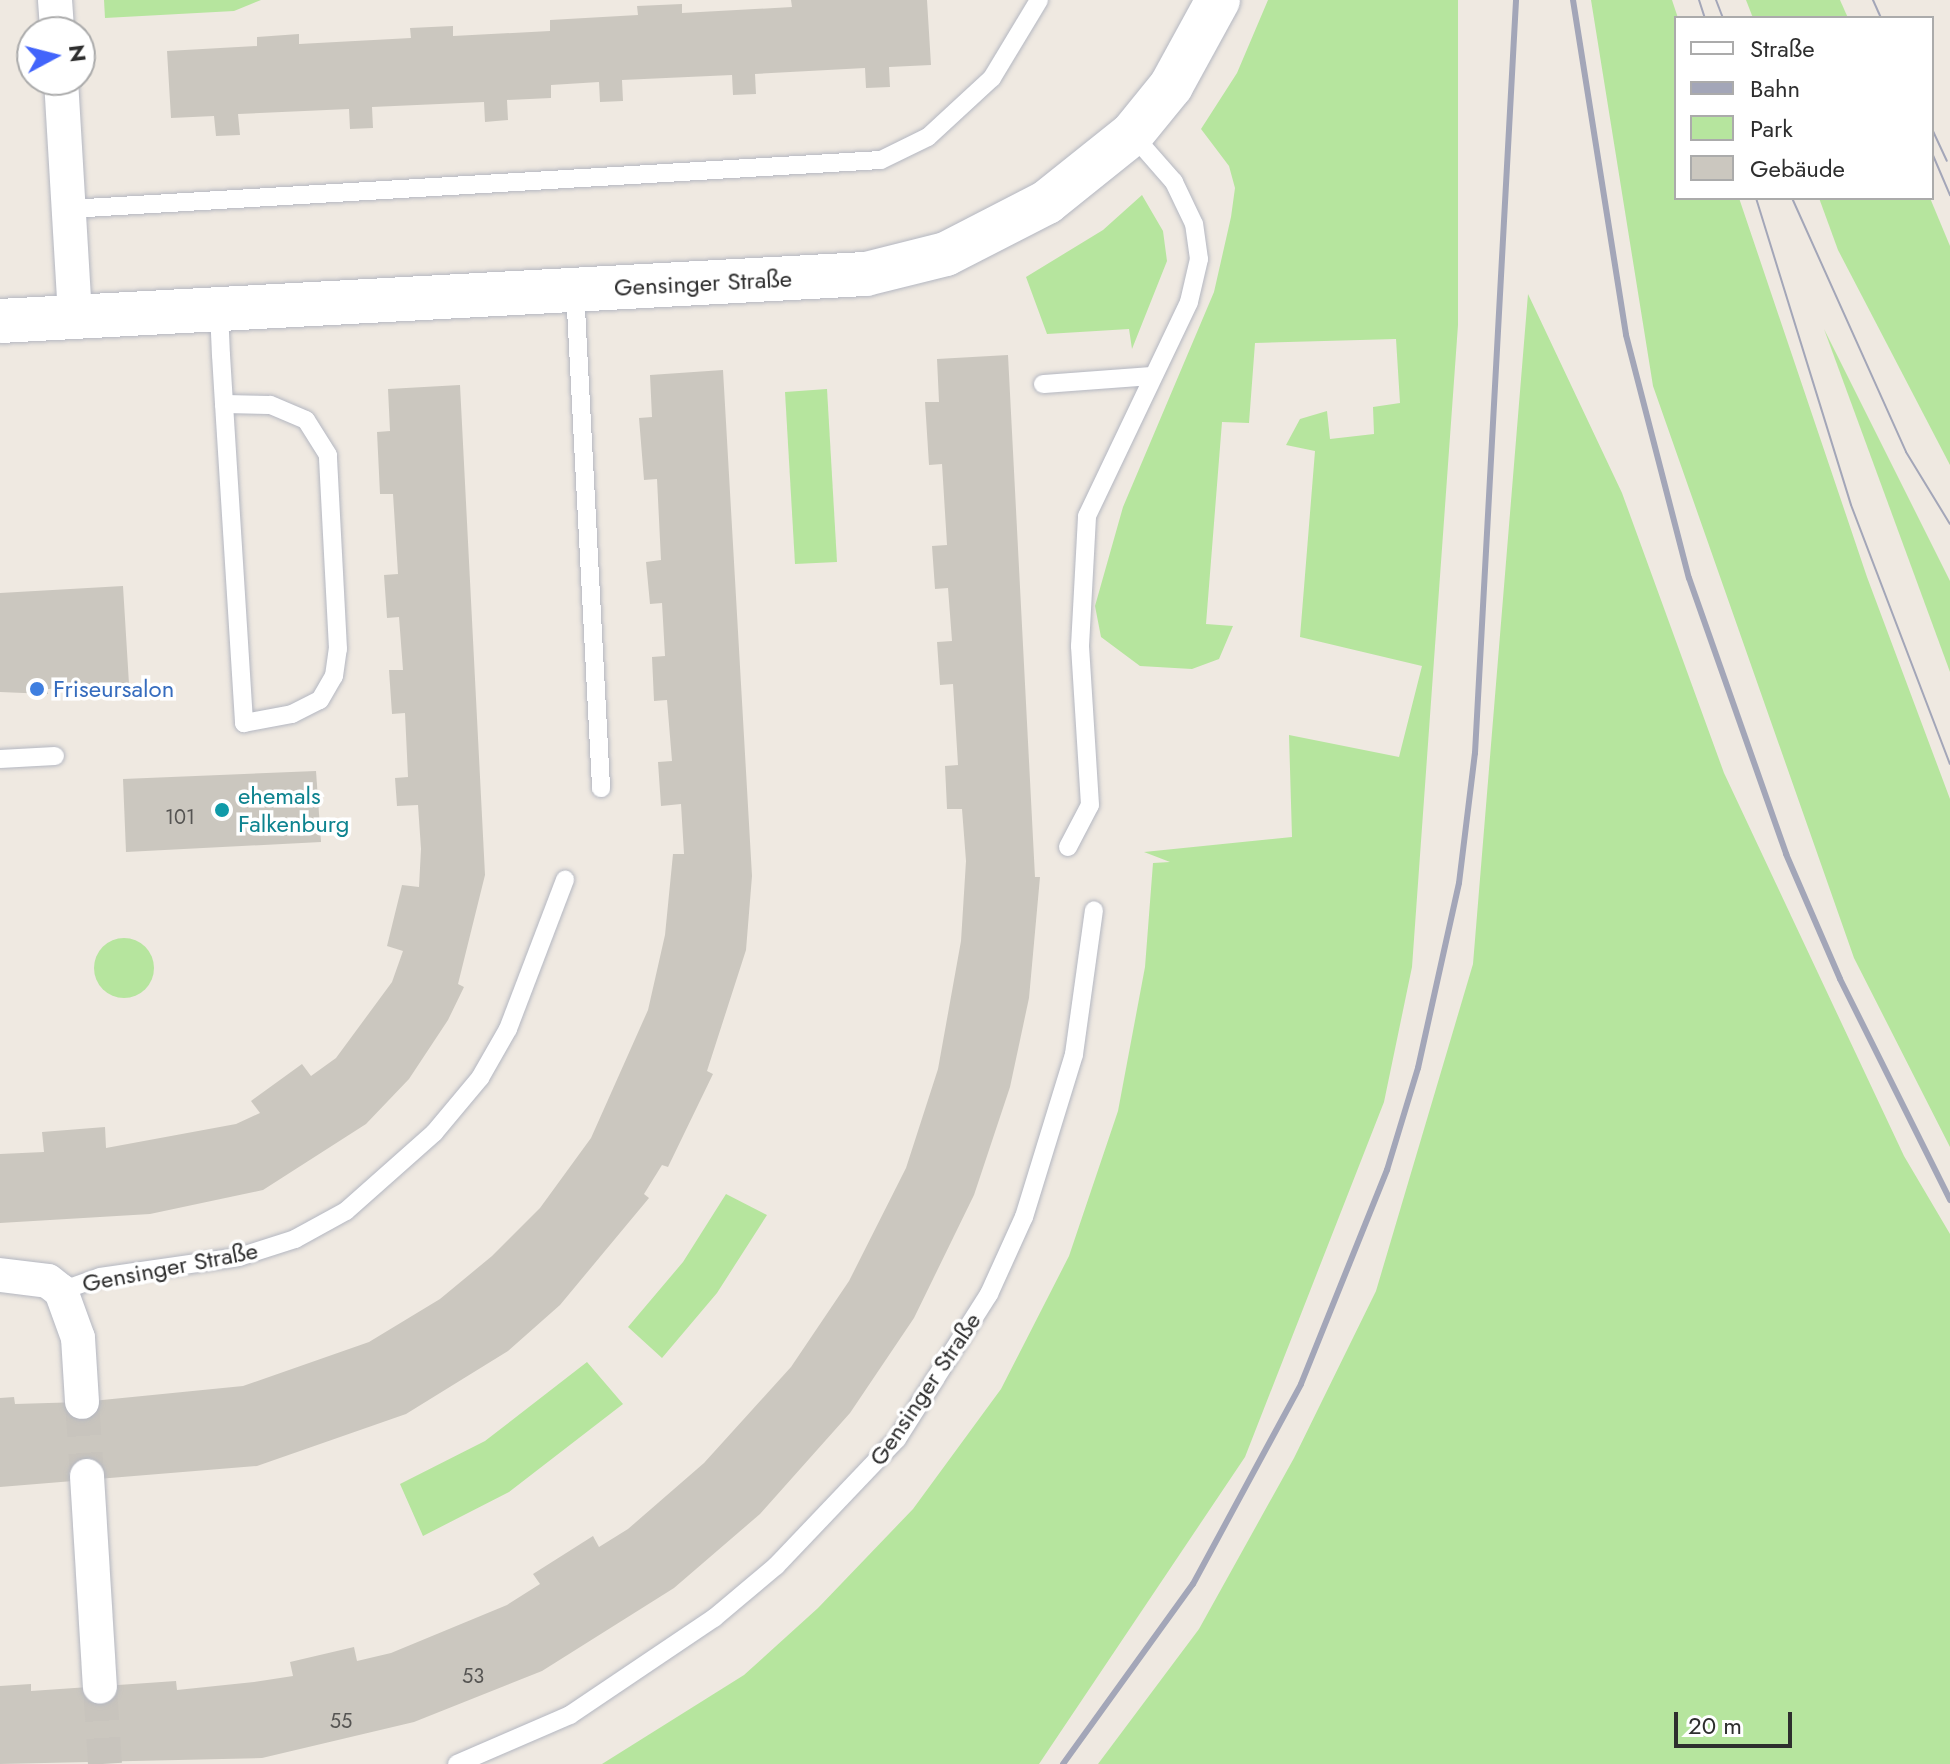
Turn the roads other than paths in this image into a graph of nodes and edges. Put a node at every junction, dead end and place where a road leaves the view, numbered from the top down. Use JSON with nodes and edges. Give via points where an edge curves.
{"nodes":[{"id":1,"x":1039,"y":0,"type":"edge"},
{"id":2,"x":1218,"y":0,"type":"edge"},
{"id":3,"x":62,"y":96,"type":"edge"},
{"id":4,"x":1132,"y":134,"type":"junction"},
{"id":5,"x":70,"y":209,"type":"junction"},
{"id":6,"x":575,"y":290,"type":"junction"},
{"id":7,"x":219,"y":310,"type":"junction"},
{"id":8,"x":75,"y":317,"type":"junction"},
{"id":9,"x":0,"y":321,"type":"edge"},
{"id":10,"x":1153,"y":376,"type":"junction"},
{"id":11,"x":1043,"y":384,"type":"dead end"},
{"id":12,"x":224,"y":404,"type":"junction"},
{"id":13,"x":55,"y":756,"type":"dead end"},
{"id":14,"x":0,"y":759,"type":"edge"},
{"id":15,"x":601,"y":788,"type":"dead end"},
{"id":16,"x":1068,"y":847,"type":"dead end"},
{"id":17,"x":565,"y":880,"type":"dead end"},
{"id":18,"x":1094,"y":910,"type":"dead end"},
{"id":19,"x":0,"y":1275,"type":"edge"},
{"id":20,"x":61,"y":1291,"type":"junction"},
{"id":21,"x":82,"y":1402,"type":"tunnel mouth"},
{"id":22,"x":87,"y":1476,"type":"tunnel mouth"},
{"id":23,"x":100,"y":1687,"type":"tunnel mouth"},
{"id":24,"x":457,"y":1764,"type":"edge"}],
"edges":[{"from":1,"to":5,"type":"lane","via":[[992,78],[928,137],[881,160]]},
{"from":2,"to":4,"type":"street","name":"Gensinger Straße","via":[[1171,86]]},
{"from":3,"to":5,"type":"street"},
{"from":4,"to":6,"type":"street","name":"Gensinger Straße","via":[[1047,202],[946,254],[866,274]]},
{"from":4,"to":10,"type":"lane","via":[[1174,182],[1194,224],[1199,259],[1189,302]]},
{"from":5,"to":8,"type":"street"},
{"from":6,"to":7,"type":"street","name":"Gensinger Straße"},
{"from":6,"to":15,"type":"lane"},
{"from":7,"to":8,"type":"street","name":"Gensinger Straße"},
{"from":7,"to":12,"type":"lane"},
{"from":8,"to":9,"type":"street","name":"Gensinger Straße"},
{"from":10,"to":11,"type":"lane"},
{"from":10,"to":16,"type":"lane","via":[[1087,516],[1080,646],[1090,805]]},
{"from":12,"to":12,"type":"lane","via":[[241,675],[244,723],[320,700],[334,676],[338,649],[328,455],[306,420],[270,405]]},
{"from":13,"to":14,"type":"lane"},
{"from":17,"to":20,"type":"lane","name":"Gensinger Straße","via":[[514,1015],[480,1078],[434,1133],[346,1211],[295,1239],[239,1257],[100,1277]]},
{"from":18,"to":24,"type":"lane","name":"Gensinger Straße","via":[[1085,1005],[1024,1217],[989,1294],[897,1439],[776,1566],[667,1653],[570,1715]]},
{"from":19,"to":20,"type":"street","name":"Gensinger Straße","via":[[48,1281]]},
{"from":20,"to":21,"type":"street","name":"Gensinger Straße","via":[[78,1338]]},
{"from":22,"to":23,"type":"street"}]}
